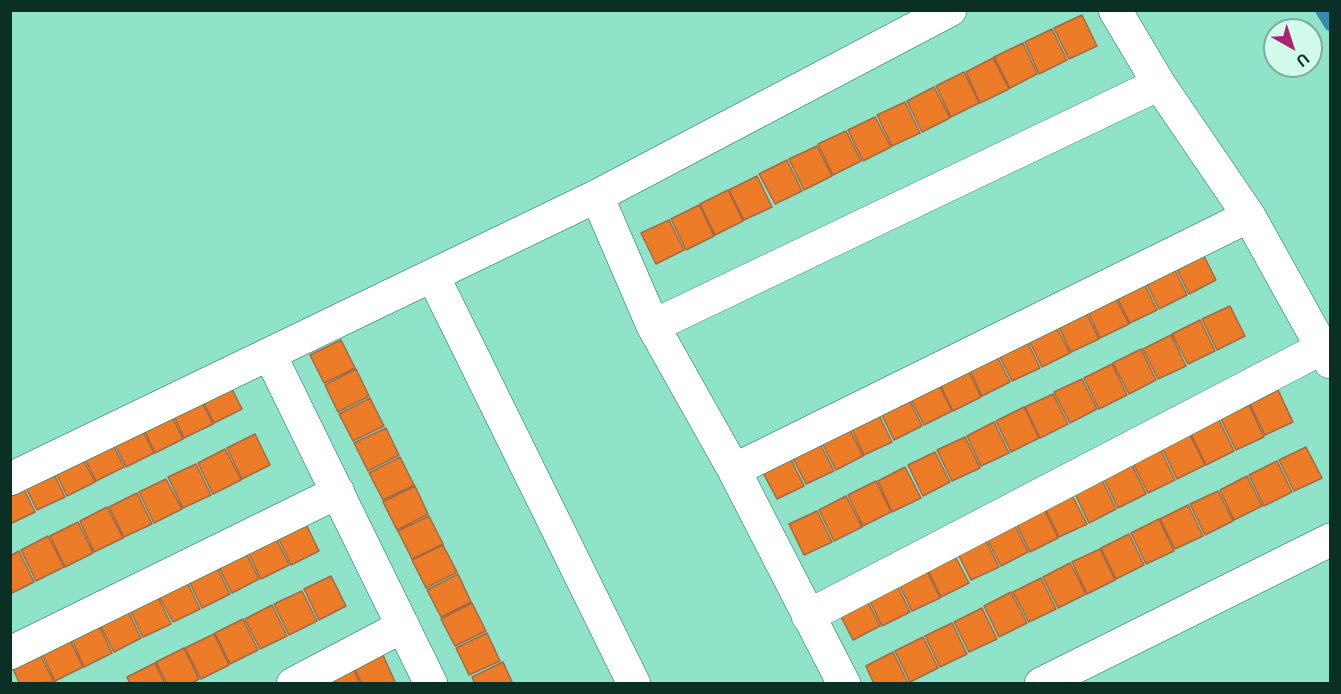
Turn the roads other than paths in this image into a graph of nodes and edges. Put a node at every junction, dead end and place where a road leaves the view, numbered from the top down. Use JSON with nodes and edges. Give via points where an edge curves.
{"nodes":[{"id":1,"x":950,"y":10,"type":"edge"},
{"id":2,"x":1115,"y":10,"type":"edge"},
{"id":3,"x":1159,"y":84,"type":"junction"},
{"id":4,"x":597,"y":196,"type":"junction"},
{"id":5,"x":1249,"y":216,"type":"junction"},
{"id":6,"x":433,"y":276,"type":"junction"},
{"id":7,"x":653,"y":326,"type":"junction"},
{"id":8,"x":270,"y":355,"type":"junction"},
{"id":9,"x":1326,"y":355,"type":"edge"},
{"id":10,"x":734,"y":470,"type":"junction"},
{"id":11,"x":10,"y":479,"type":"edge"},
{"id":12,"x":338,"y":492,"type":"junction"},
{"id":13,"x":1330,"y":540,"type":"edge"},
{"id":14,"x":808,"y":616,"type":"junction"},
{"id":15,"x":403,"y":626,"type":"junction"},
{"id":16,"x":10,"y":652,"type":"edge"},
{"id":17,"x":293,"y":684,"type":"edge"},
{"id":18,"x":431,"y":684,"type":"edge"},
{"id":19,"x":634,"y":684,"type":"edge"},
{"id":20,"x":844,"y":684,"type":"edge"},
{"id":21,"x":1041,"y":684,"type":"edge"}],
"edges":[{"from":1,"to":4,"type":"street"},
{"from":2,"to":3,"type":"street"},
{"from":3,"to":5,"type":"street"},
{"from":3,"to":7,"type":"street"},
{"from":4,"to":6,"type":"street"},
{"from":4,"to":7,"type":"street"},
{"from":5,"to":9,"type":"street"},
{"from":5,"to":10,"type":"street"},
{"from":6,"to":8,"type":"street"},
{"from":6,"to":19,"type":"street"},
{"from":7,"to":10,"type":"street"},
{"from":8,"to":11,"type":"street"},
{"from":8,"to":12,"type":"street"},
{"from":9,"to":14,"type":"street"},
{"from":10,"to":14,"type":"street"},
{"from":12,"to":15,"type":"street"},
{"from":12,"to":16,"type":"street"},
{"from":13,"to":21,"type":"street"},
{"from":14,"to":20,"type":"street"},
{"from":15,"to":17,"type":"street"},
{"from":15,"to":18,"type":"street"}]}
